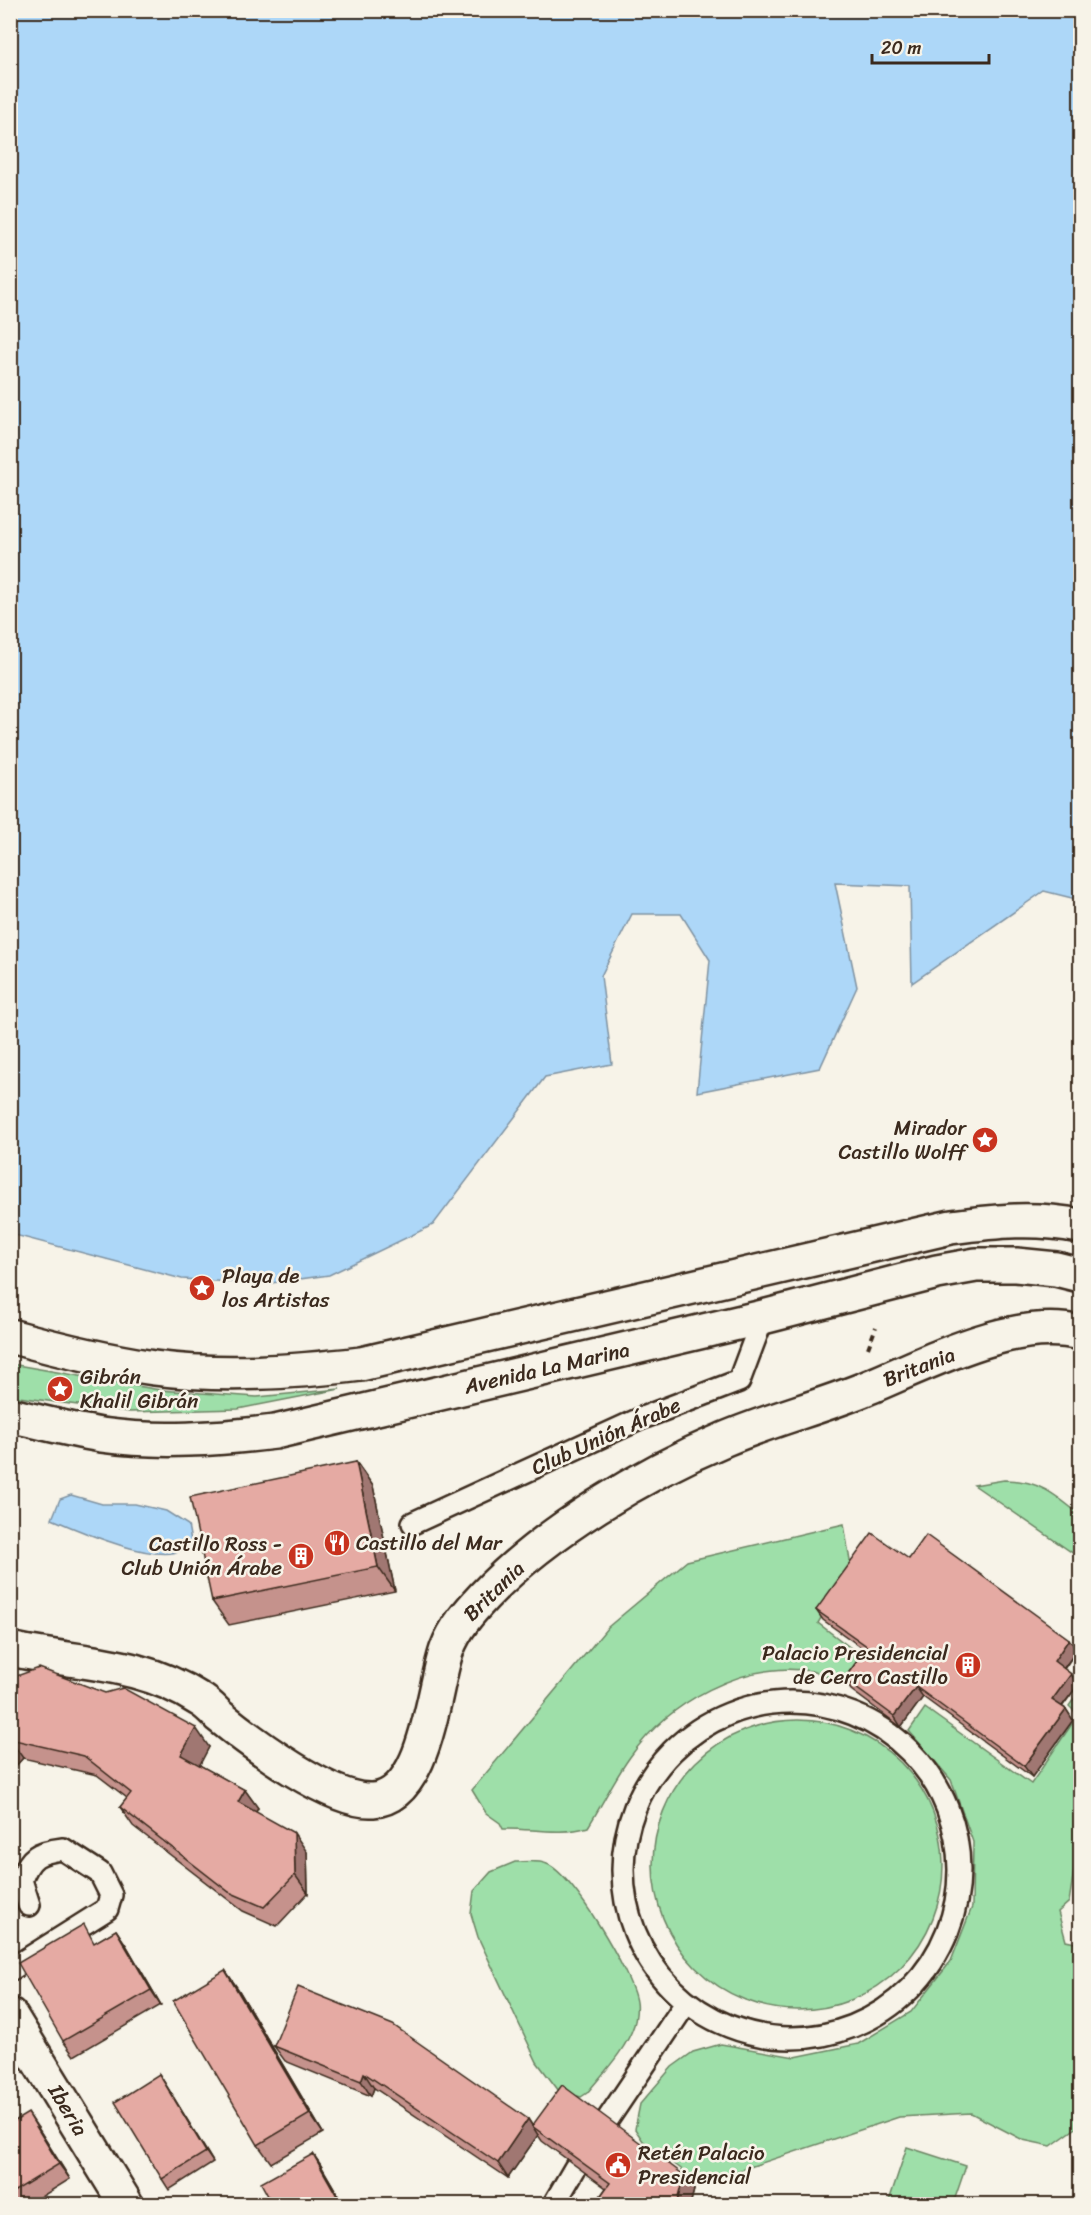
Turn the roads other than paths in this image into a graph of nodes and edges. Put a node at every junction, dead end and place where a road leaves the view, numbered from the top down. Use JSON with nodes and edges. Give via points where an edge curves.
{"nodes":[{"id":1,"x":1080,"y":1226,"type":"edge"},
{"id":2,"x":1080,"y":1275,"type":"edge"},
{"id":3,"x":763,"y":1317,"type":"junction"},
{"id":4,"x":1080,"y":1333,"type":"edge"},
{"id":5,"x":10,"y":1336,"type":"edge"},
{"id":6,"x":10,"y":1415,"type":"edge"},
{"id":7,"x":413,"y":1523,"type":"dead end"},
{"id":8,"x":10,"y":1649,"type":"edge"},
{"id":9,"x":29,"y":1905,"type":"dead end"},
{"id":10,"x":10,"y":1970,"type":"edge"},
{"id":11,"x":686,"y":2003,"type":"junction"},
{"id":12,"x":13,"y":2024,"type":"edge"},
{"id":13,"x":126,"y":2205,"type":"edge"},
{"id":14,"x":554,"y":2205,"type":"edge"}],
"edges":[{"from":1,"to":5,"type":"main road","via":[[1009,1219],[951,1227],[361,1364],[310,1370],[227,1372],[154,1368]]},
{"from":2,"to":3,"type":"main road","name":"Avenida La Marina","via":[[1016,1265],[976,1265]]},
{"from":3,"to":6,"type":"main road","name":"Avenida La Marina","via":[[275,1432],[231,1438],[142,1439],[100,1435]]},
{"from":3,"to":7,"type":"lane","name":"Club Unión Árabe","via":[[739,1381],[642,1418]]},
{"from":4,"to":8,"type":"main road","name":"Britania","via":[[1063,1329],[1005,1335],[725,1439],[621,1492],[566,1528],[462,1619],[447,1650],[436,1702],[414,1764],[404,1783],[373,1800],[339,1793],[276,1759],[202,1700],[140,1671]]},
{"from":9,"to":10,"type":"lane","via":[[21,1880],[27,1864],[41,1852],[63,1849],[100,1873],[111,1895],[107,1909]]},
{"from":11,"to":11,"type":"lane","via":[[737,2031],[794,2040],[852,2029],[901,2000],[938,1955],[958,1901],[958,1843],[943,1799],[939,1788],[902,1743],[853,1712],[796,1700],[738,1709],[697,1730],[648,1779],[625,1832],[623,1890],[634,1933],[655,1971]]},
{"from":11,"to":14,"type":"lane","via":[[574,2168]]},
{"from":12,"to":13,"type":"main road","name":"Iberia"}]}
